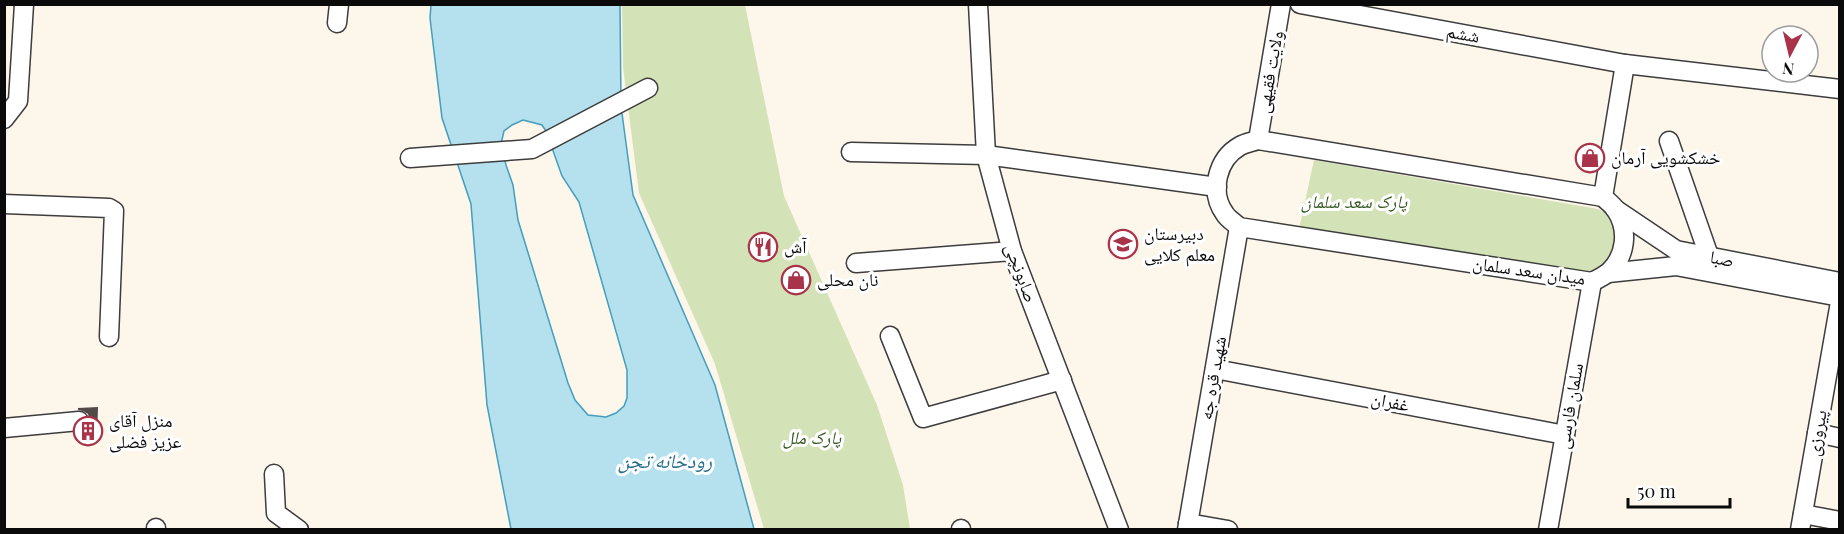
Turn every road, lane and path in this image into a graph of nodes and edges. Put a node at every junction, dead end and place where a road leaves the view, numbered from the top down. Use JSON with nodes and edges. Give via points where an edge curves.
{"nodes":[{"id":1,"x":24,"y":4,"type":"edge"},
{"id":2,"x":978,"y":4,"type":"edge"},
{"id":3,"x":1281,"y":4,"type":"edge"},
{"id":4,"x":1300,"y":4,"type":"edge"},
{"id":5,"x":1625,"y":64,"type":"junction"},
{"id":6,"x":648,"y":87,"type":"dead end"},
{"id":7,"x":1839,"y":89,"type":"edge"},
{"id":8,"x":4,"y":119,"type":"edge"},
{"id":9,"x":1258,"y":140,"type":"junction"},
{"id":10,"x":1669,"y":141,"type":"dead end"},
{"id":11,"x":851,"y":152,"type":"dead end"},
{"id":12,"x":986,"y":155,"type":"junction"},
{"id":13,"x":410,"y":158,"type":"dead end"},
{"id":14,"x":1217,"y":187,"type":"junction"},
{"id":15,"x":1609,"y":203,"type":"junction"},
{"id":16,"x":4,"y":204,"type":"edge"},
{"id":17,"x":1239,"y":227,"type":"junction"},
{"id":18,"x":1012,"y":251,"type":"junction"},
{"id":19,"x":1709,"y":256,"type":"junction"},
{"id":20,"x":856,"y":263,"type":"dead end"},
{"id":21,"x":1600,"y":277,"type":"junction"},
{"id":22,"x":1839,"y":282,"type":"edge"},
{"id":23,"x":1839,"y":297,"type":"edge"},
{"id":24,"x":1839,"y":302,"type":"edge"},
{"id":25,"x":890,"y":336,"type":"dead end"},
{"id":26,"x":109,"y":337,"type":"dead end"},
{"id":27,"x":1215,"y":369,"type":"junction"},
{"id":28,"x":1062,"y":380,"type":"junction"},
{"id":29,"x":79,"y":421,"type":"dead end"},
{"id":30,"x":4,"y":428,"type":"edge"},
{"id":31,"x":1817,"y":433,"type":"junction"},
{"id":32,"x":1565,"y":435,"type":"junction"},
{"id":33,"x":1839,"y":438,"type":"edge"},
{"id":34,"x":274,"y":474,"type":"dead end"},
{"id":35,"x":1839,"y":520,"type":"edge"},
{"id":36,"x":1801,"y":522,"type":"edge"},
{"id":37,"x":1188,"y":526,"type":"edge"},
{"id":38,"x":299,"y":530,"type":"edge"},
{"id":39,"x":1119,"y":530,"type":"edge"},
{"id":40,"x":1228,"y":530,"type":"edge"},
{"id":41,"x":1548,"y":530,"type":"edge"}],
"edges":[{"from":1,"to":8,"type":"street","via":[[18,101]]},
{"from":2,"to":12,"type":"street","name":"صابونچی"},
{"from":3,"to":9,"type":"street","name":"ولایت فقیهی"},
{"from":4,"to":5,"type":"street","name":"ششم"},
{"from":5,"to":7,"type":"street","name":"ششم"},
{"from":5,"to":15,"type":"street"},
{"from":6,"to":13,"type":"street","via":[[532,149]]},
{"from":9,"to":14,"type":"street","via":[[1240,146],[1225,159]]},
{"from":9,"to":15,"type":"street"},
{"from":10,"to":19,"type":"street"},
{"from":11,"to":12,"type":"street"},
{"from":12,"to":14,"type":"street"},
{"from":12,"to":18,"type":"street","name":"صابونچی"},
{"from":14,"to":17,"type":"street","via":[[1225,214]]},
{"from":15,"to":19,"type":"street","name":"صبا","via":[[1676,250]]},
{"from":15,"to":21,"type":"street","name":"میدان سعد سلمان","via":[[1623,225],[1624,242],[1619,259]]},
{"from":16,"to":26,"type":"street","via":[[114,211]]},
{"from":17,"to":21,"type":"street","name":"میدان سعد سلمان"},
{"from":17,"to":27,"type":"street","name":"شهید قره جه"},
{"from":18,"to":20,"type":"street"},
{"from":18,"to":28,"type":"street","name":"صابونچی"},
{"from":19,"to":22,"type":"street","name":"صبا"},
{"from":21,"to":23,"type":"street","name":"صبا","via":[[1676,266]]},
{"from":21,"to":32,"type":"street","name":"سلمان فارسی"},
{"from":24,"to":31,"type":"street","name":"پیروزی"},
{"from":25,"to":28,"type":"street","via":[[923,418]]},
{"from":27,"to":32,"type":"street","name":"غفران"},
{"from":27,"to":37,"type":"street","name":"شهید قره جه"},
{"from":28,"to":39,"type":"street","name":"صابونچی"},
{"from":29,"to":30,"type":"street"},
{"from":31,"to":33,"type":"street"},
{"from":31,"to":36,"type":"street","name":"پیروزی"},
{"from":32,"to":41,"type":"street","name":"سلمان فارسی"},
{"from":34,"to":38,"type":"street","via":[[276,513]]},
{"from":35,"to":36,"type":"street"},
{"from":37,"to":40,"type":"street"}]}
